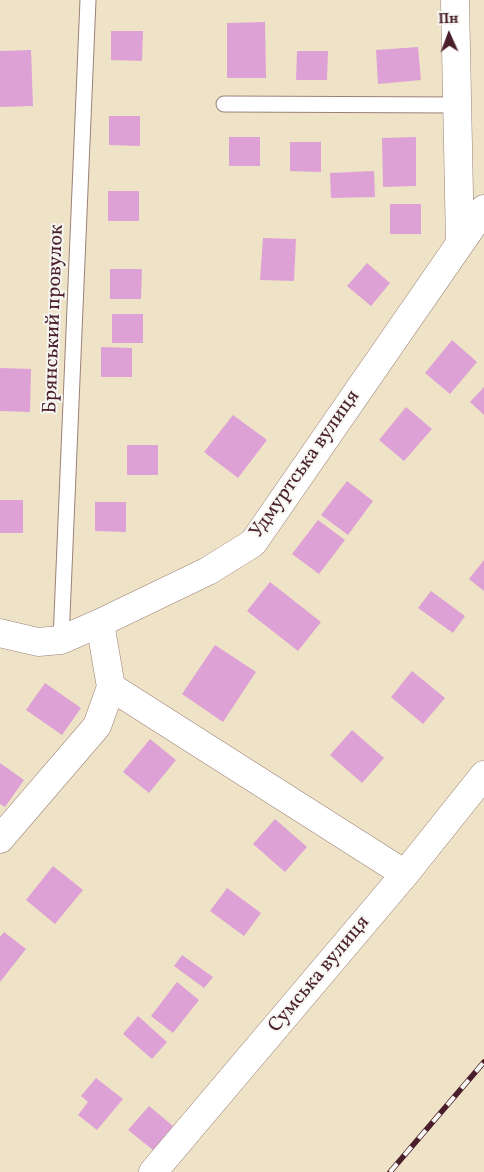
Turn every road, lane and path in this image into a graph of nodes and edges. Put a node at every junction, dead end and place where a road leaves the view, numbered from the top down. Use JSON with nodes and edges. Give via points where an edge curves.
{"nodes":[{"id":1,"x":88,"y":0,"type":"edge"},
{"id":2,"x":455,"y":0,"type":"edge"},
{"id":3,"x":224,"y":104,"type":"dead end"},
{"id":4,"x":457,"y":105,"type":"junction"},
{"id":5,"x":484,"y":209,"type":"edge"},
{"id":6,"x":460,"y":243,"type":"junction"},
{"id":7,"x":100,"y":623,"type":"junction"},
{"id":8,"x":0,"y":633,"type":"edge"},
{"id":9,"x":61,"y":640,"type":"junction"},
{"id":10,"x":111,"y":687,"type":"junction"},
{"id":11,"x":484,"y":775,"type":"edge"},
{"id":12,"x":0,"y":839,"type":"edge"},
{"id":13,"x":406,"y":874,"type":"junction"},
{"id":14,"x":153,"y":1172,"type":"edge"}],
"edges":[{"from":1,"to":9,"type":"lane","name":"Брянський провулок"},
{"from":2,"to":4,"type":"street"},
{"from":3,"to":4,"type":"lane"},
{"from":4,"to":6,"type":"street"},
{"from":5,"to":6,"type":"street","name":"Удмуртська вулиця"},
{"from":6,"to":7,"type":"street","name":"Удмуртська вулиця","via":[[254,542],[208,571]]},
{"from":7,"to":9,"type":"street","name":"Удмуртська вулиця"},
{"from":7,"to":10,"type":"street"},
{"from":8,"to":9,"type":"street","name":"Удмуртська вулиця","via":[[38,642]]},
{"from":10,"to":12,"type":"street","via":[[97,726]]},
{"from":10,"to":13,"type":"street"},
{"from":11,"to":13,"type":"street","name":"Сумська вулиця"},
{"from":13,"to":14,"type":"street","name":"Сумська вулиця"}]}
